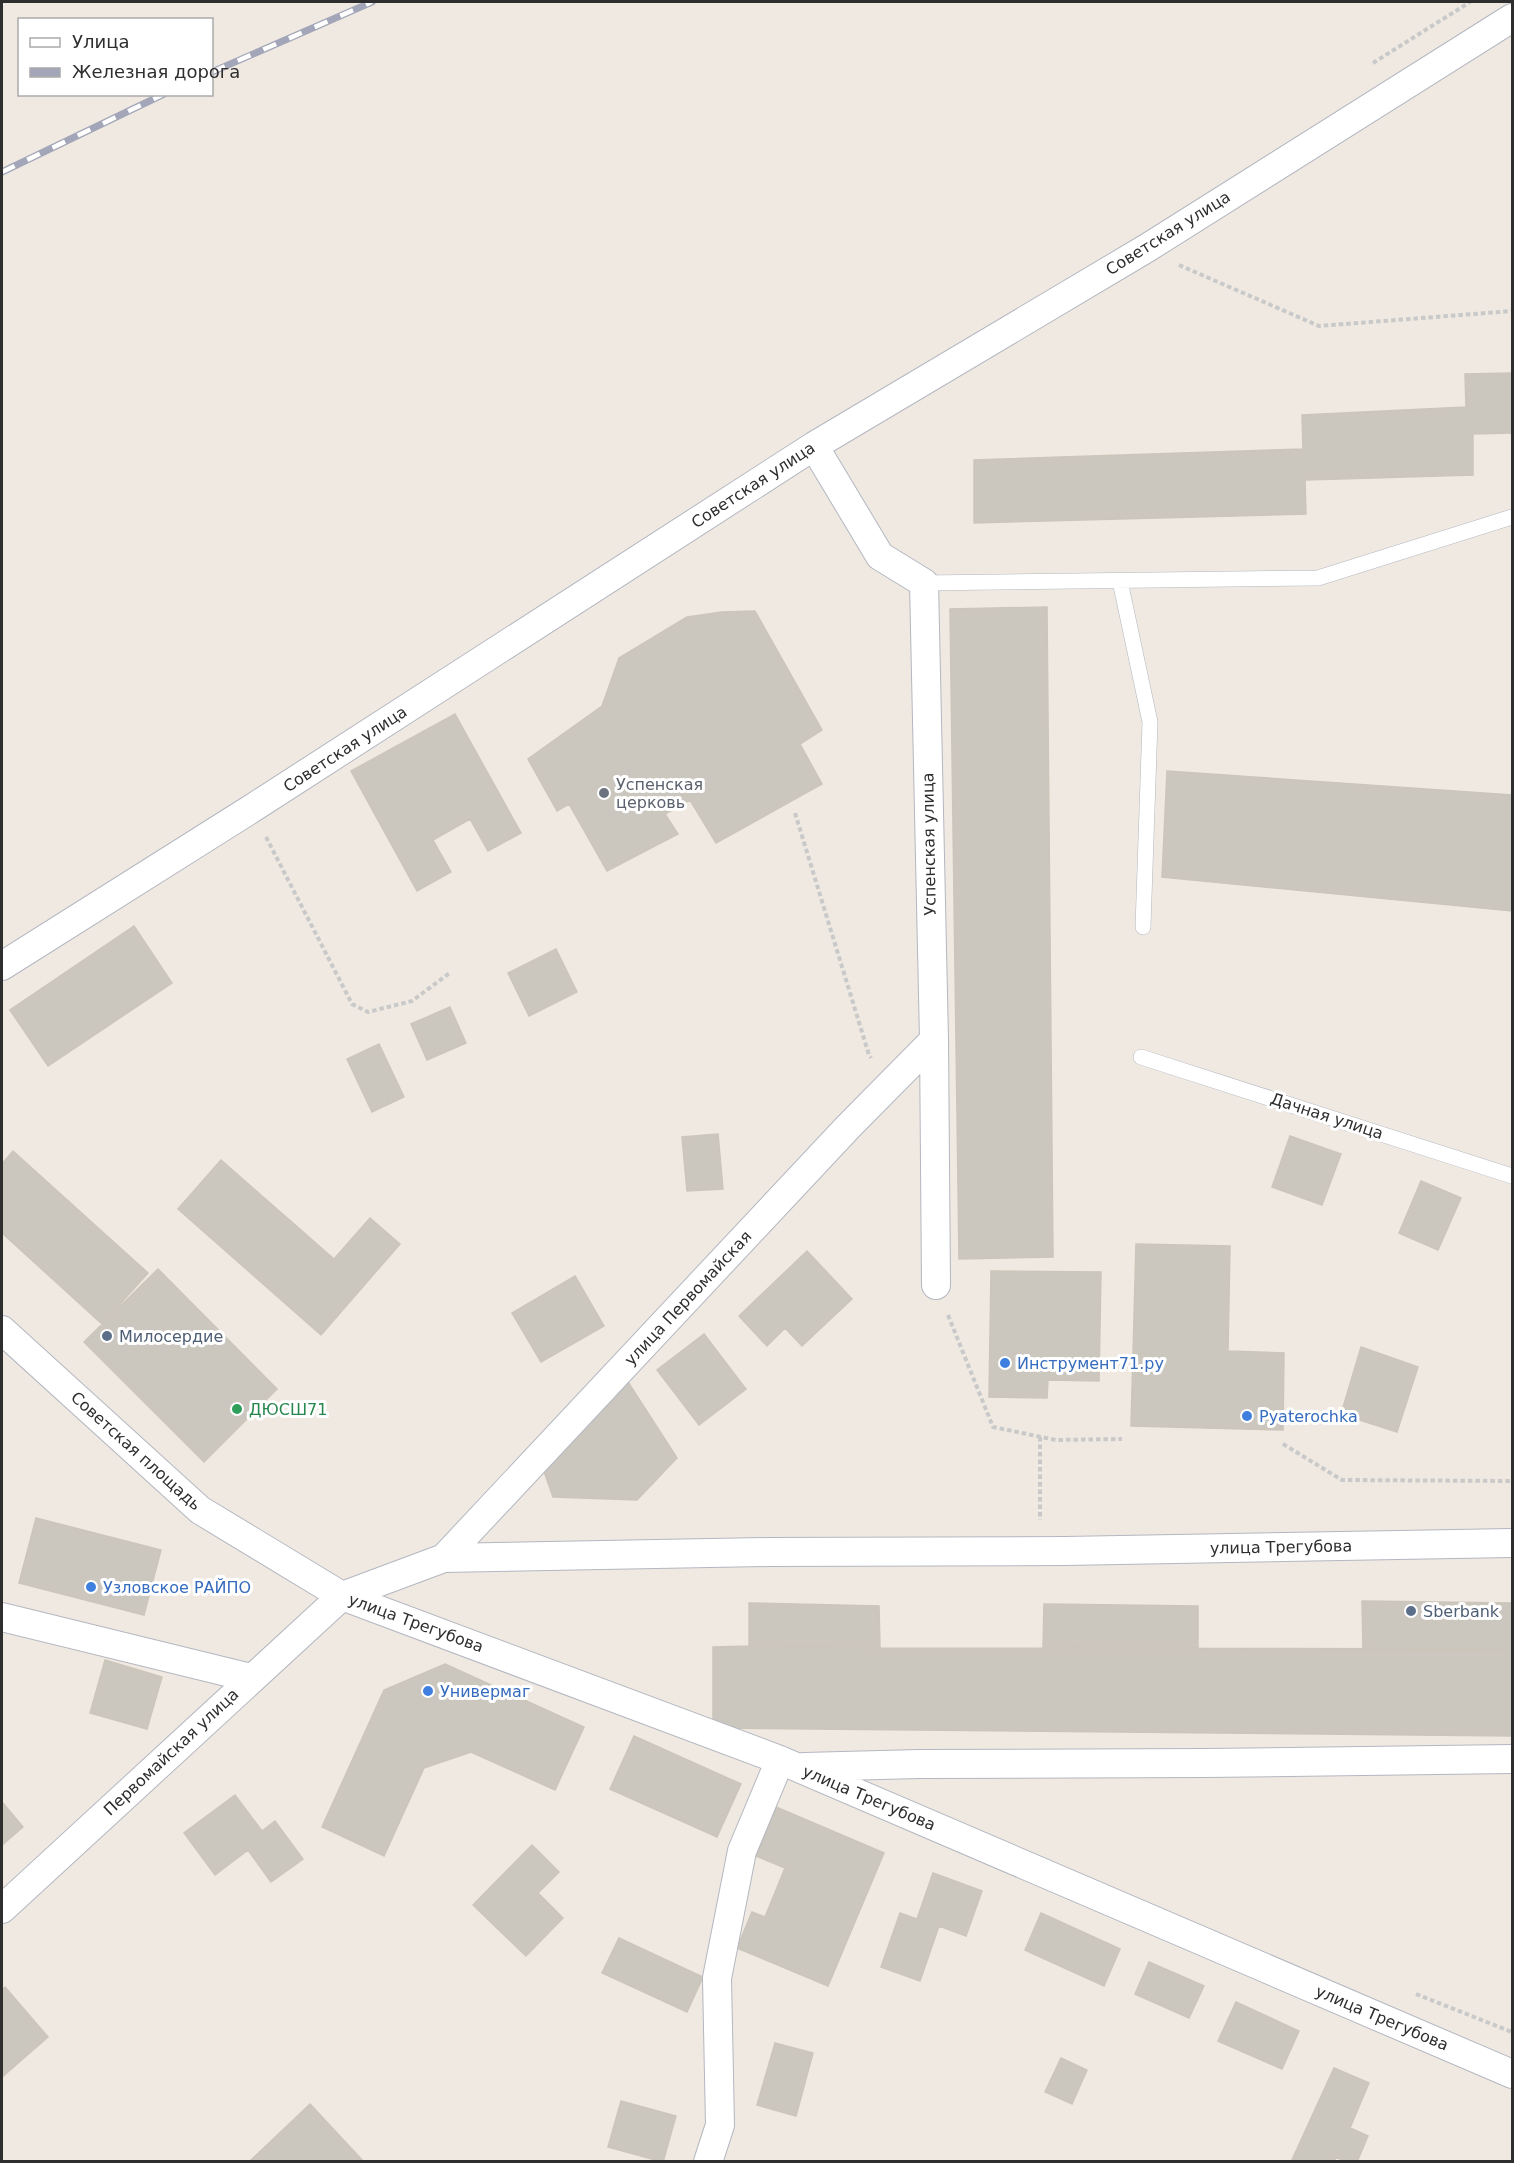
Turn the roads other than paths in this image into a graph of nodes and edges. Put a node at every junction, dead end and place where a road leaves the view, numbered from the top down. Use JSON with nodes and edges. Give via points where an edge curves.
{"nodes":[{"id":1,"x":1512,"y":18,"type":"edge"},
{"id":2,"x":814,"y":446,"type":"junction"},
{"id":3,"x":1512,"y":517,"type":"edge"},
{"id":4,"x":1120,"y":581,"type":"junction"},
{"id":5,"x":924,"y":583,"type":"junction"},
{"id":6,"x":1143,"y":927,"type":"dead end"},
{"id":7,"x":2,"y":966,"type":"edge"},
{"id":8,"x":934,"y":1040,"type":"junction"},
{"id":9,"x":1142,"y":1057,"type":"dead end"},
{"id":10,"x":1512,"y":1176,"type":"edge"},
{"id":11,"x":936,"y":1285,"type":"road end"},
{"id":12,"x":2,"y":1330,"type":"edge"},
{"id":13,"x":1512,"y":1543,"type":"edge"},
{"id":14,"x":444,"y":1558,"type":"junction"},
{"id":15,"x":342,"y":1596,"type":"junction"},
{"id":16,"x":2,"y":1617,"type":"edge"},
{"id":17,"x":251,"y":1678,"type":"junction"},
{"id":18,"x":1512,"y":1759,"type":"edge"},
{"id":19,"x":788,"y":1763,"type":"junction"},
{"id":20,"x":2,"y":1909,"type":"edge"},
{"id":21,"x":1512,"y":2074,"type":"edge"},
{"id":22,"x":708,"y":2162,"type":"edge"}],
"edges":[{"from":1,"to":2,"type":"street","name":"Советская улица","via":[[1147,248]]},
{"from":2,"to":5,"type":"street","via":[[880,556]]},
{"from":2,"to":7,"type":"street","name":"Советская улица"},
{"from":3,"to":4,"type":"lane","via":[[1318,578]]},
{"from":4,"to":5,"type":"lane"},
{"from":4,"to":6,"type":"lane","via":[[1150,722]]},
{"from":5,"to":8,"type":"street","name":"Успенская улица"},
{"from":8,"to":11,"type":"street","name":"Успенская улица"},
{"from":8,"to":14,"type":"street","name":"улица Первомайская"},
{"from":9,"to":10,"type":"lane","name":"Дачная улица"},
{"from":12,"to":15,"type":"street","name":"Советская площадь","via":[[200,1510]]},
{"from":13,"to":14,"type":"street","name":"улица Трегубова"},
{"from":14,"to":15,"type":"street","name":"улица Трегубова"},
{"from":15,"to":17,"type":"street","name":"Первомайская улица"},
{"from":15,"to":19,"type":"street","name":"улица Трегубова"},
{"from":16,"to":17,"type":"street"},
{"from":17,"to":20,"type":"street","name":"Первомайская улица"},
{"from":18,"to":19,"type":"street"},
{"from":19,"to":21,"type":"street","name":"улица Трегубова"},
{"from":19,"to":22,"type":"street","via":[[742,1851],[717,1978],[720,2125]]}]}
